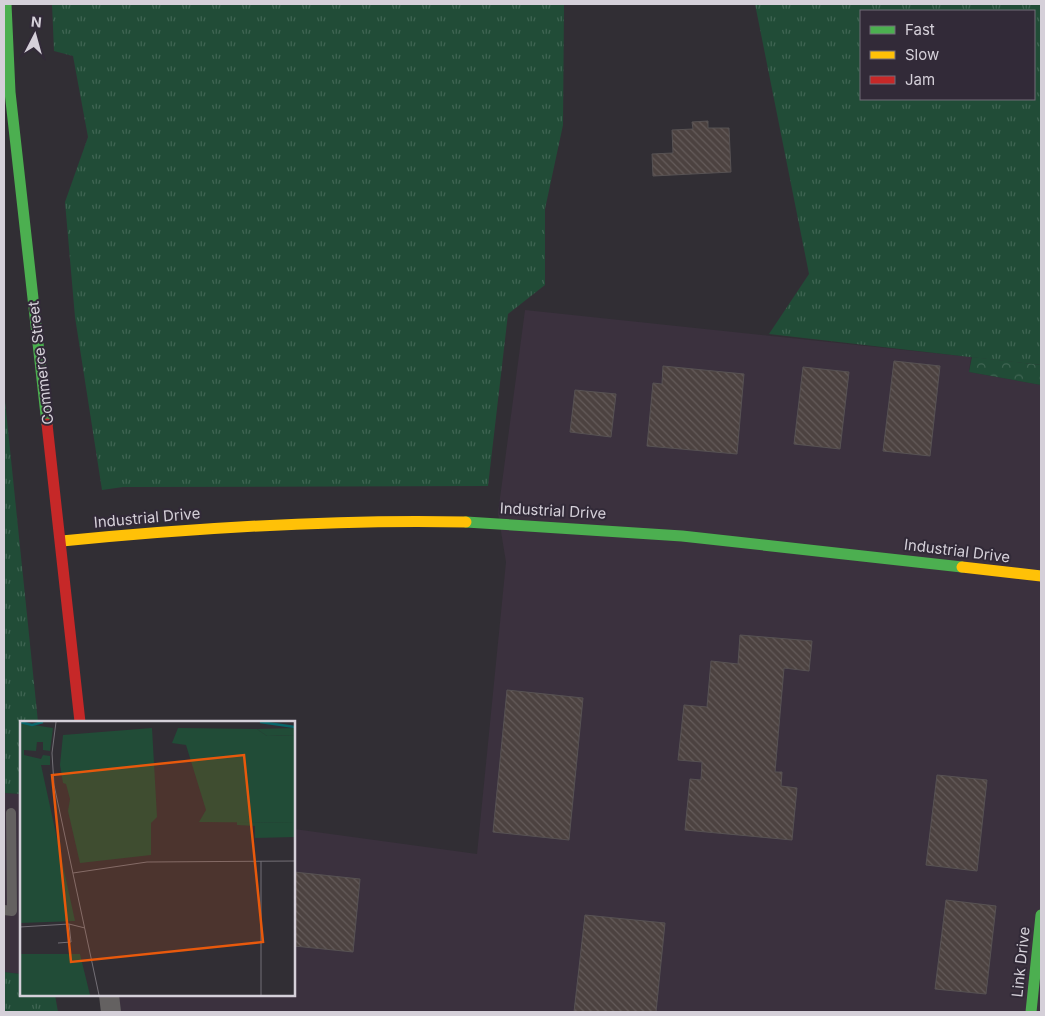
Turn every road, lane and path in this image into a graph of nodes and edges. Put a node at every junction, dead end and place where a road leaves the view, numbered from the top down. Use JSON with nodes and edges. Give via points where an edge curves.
{"nodes":[{"id":1,"x":6,"y":4,"type":"edge"},
{"id":2,"x":62,"y":541,"type":"junction"},
{"id":3,"x":1041,"y":576,"type":"edge"},
{"id":4,"x":80,"y":721,"type":"edge"},
{"id":5,"x":7,"y":812,"type":"edge"},
{"id":6,"x":20,"y":816,"type":"edge"},
{"id":7,"x":4,"y":910,"type":"edge"},
{"id":8,"x":1041,"y":915,"type":"edge"},
{"id":9,"x":109,"y":996,"type":"edge"},
{"id":10,"x":110,"y":1012,"type":"edge"},
{"id":11,"x":1031,"y":1012,"type":"edge"}],
"edges":[{"from":1,"to":2,"type":"street","name":"Commerce Street","via":[[10,92]]},
{"from":2,"to":3,"type":"street","name":"Industrial Drive","via":[[185,529],[331,521],[465,522],[622,530]]},
{"from":2,"to":4,"type":"street","name":"Commerce Street"},
{"from":5,"to":6,"type":"lane"},
{"from":5,"to":7,"type":"lane","via":[[12,911]]},
{"from":8,"to":11,"type":"street","name":"Link Drive"},
{"from":9,"to":10,"type":"street"}]}
